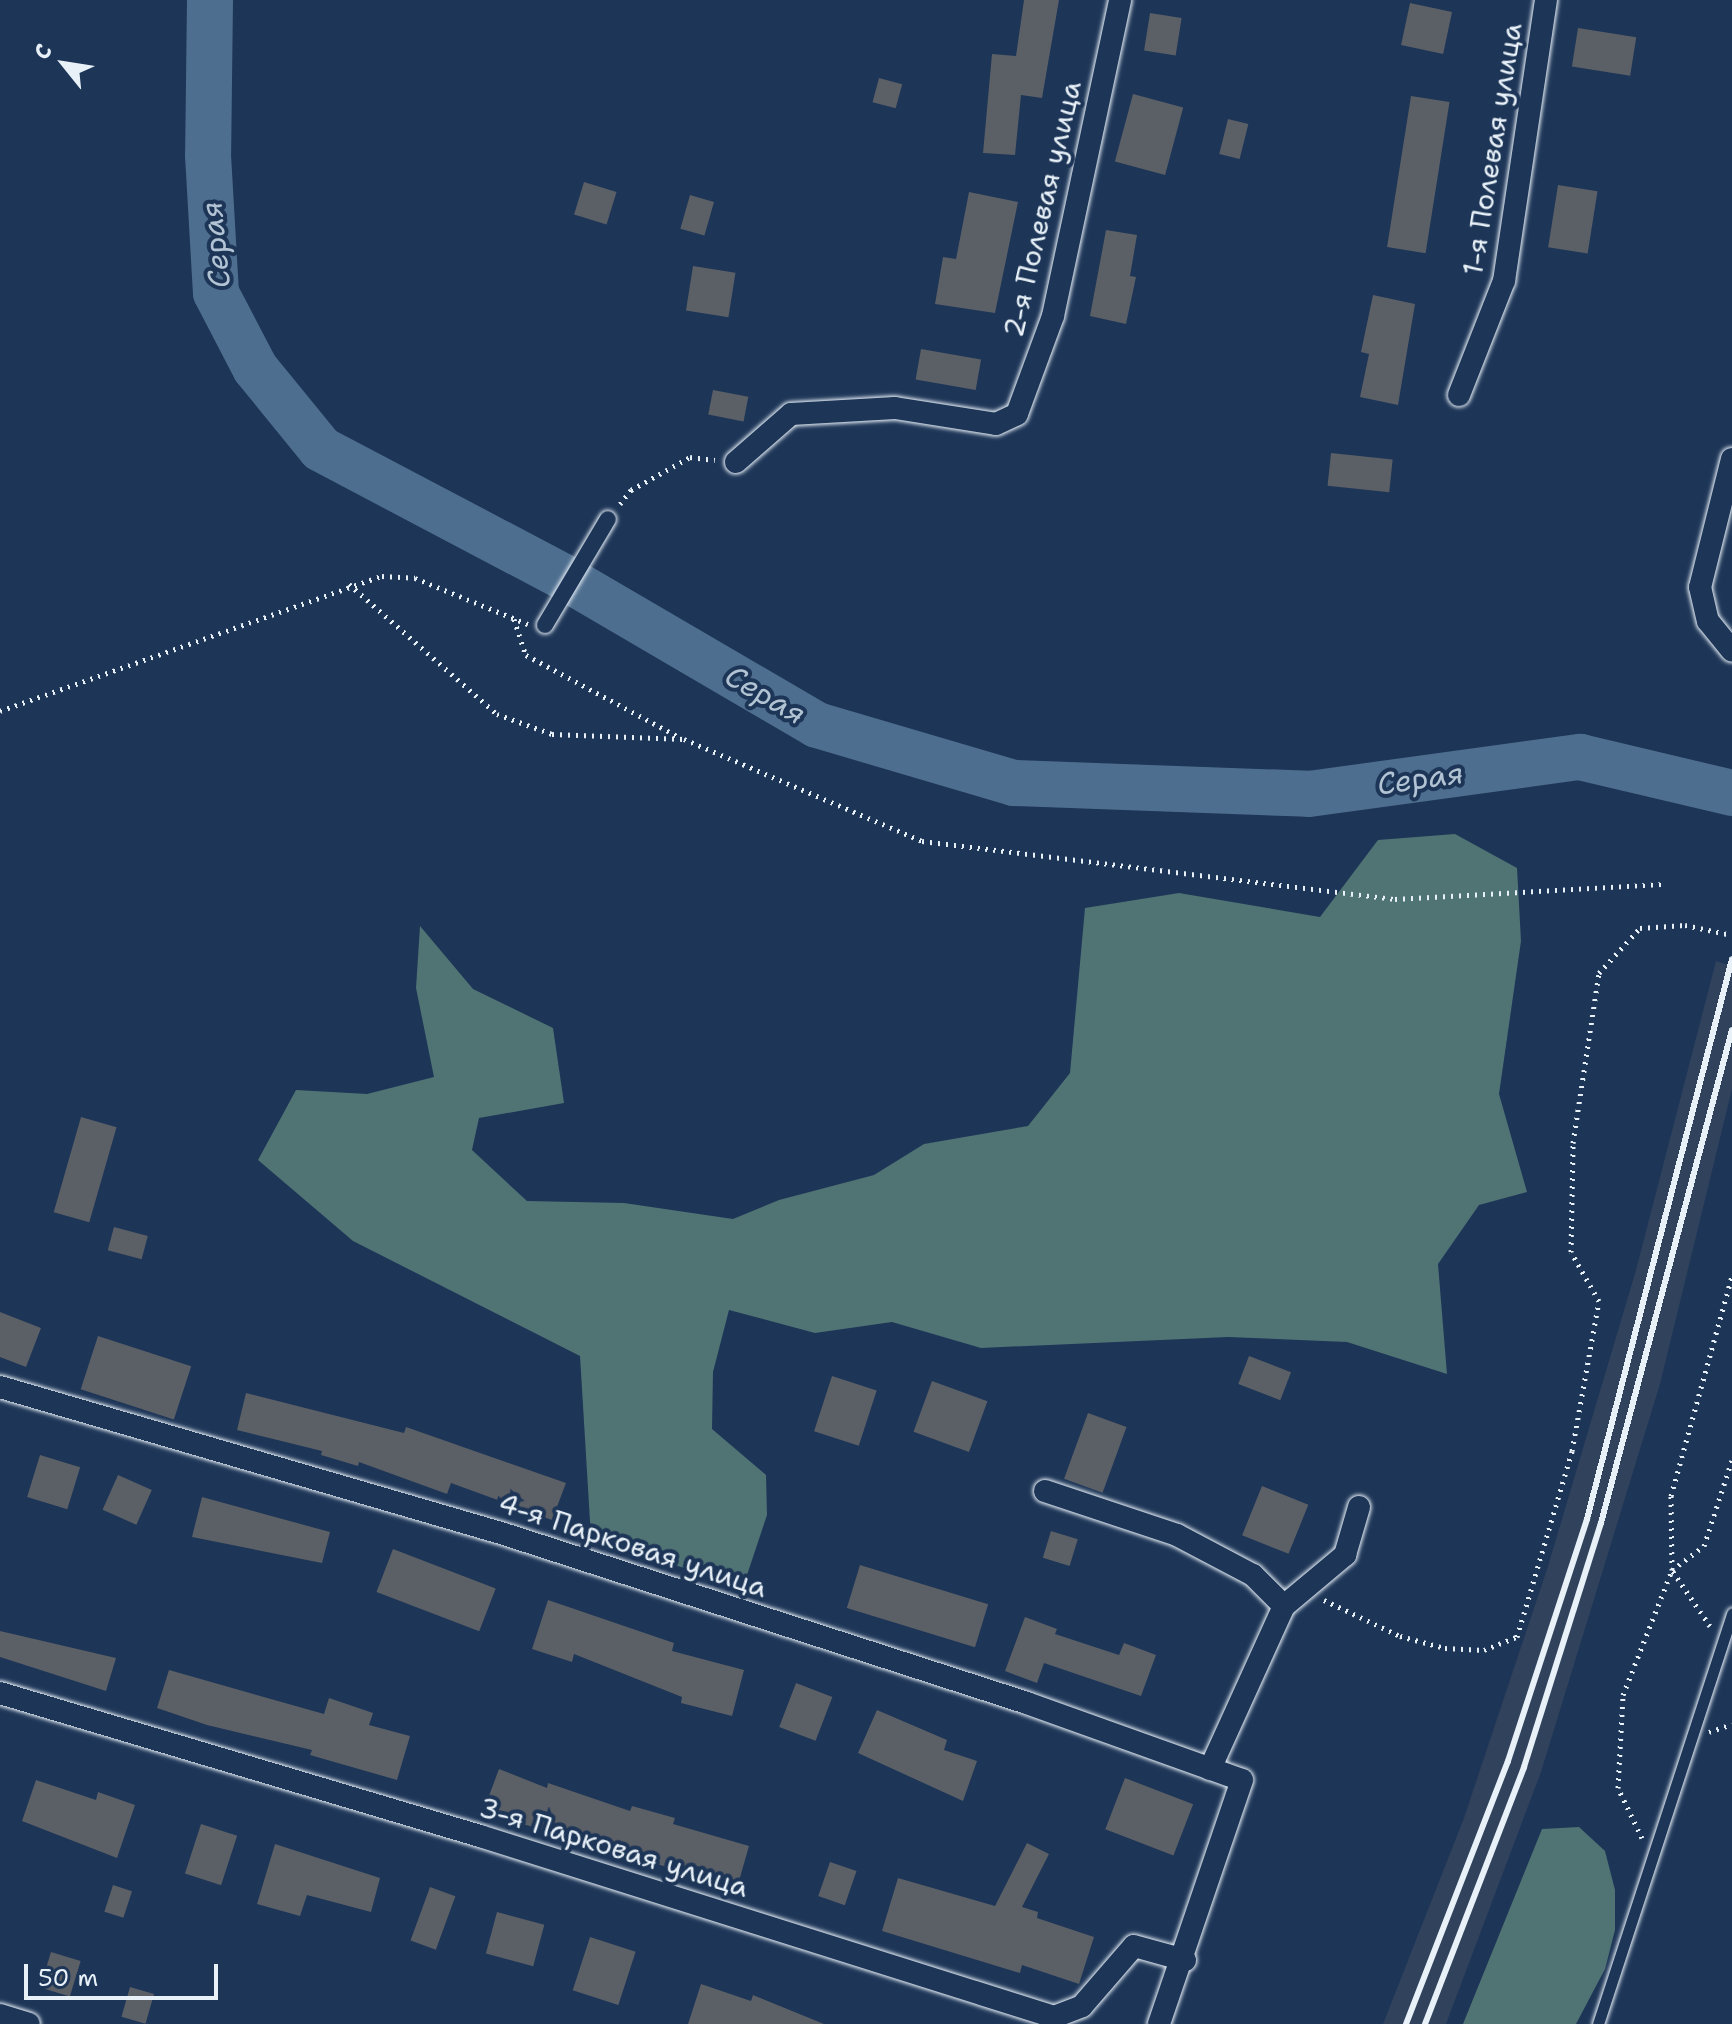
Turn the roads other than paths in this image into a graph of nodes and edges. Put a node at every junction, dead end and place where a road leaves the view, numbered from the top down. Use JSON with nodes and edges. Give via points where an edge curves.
{"nodes":[{"id":1,"x":1120,"y":0,"type":"edge"},
{"id":2,"x":1546,"y":0,"type":"edge"},
{"id":3,"x":1459,"y":395,"type":"dead end"},
{"id":4,"x":1732,"y":459,"type":"edge"},
{"id":5,"x":736,"y":462,"type":"road end"},
{"id":6,"x":608,"y":519,"type":"road end"},
{"id":7,"x":545,"y":625,"type":"road end"},
{"id":8,"x":1732,"y":651,"type":"edge"},
{"id":9,"x":0,"y":1387,"type":"edge"},
{"id":10,"x":1045,"y":1491,"type":"dead end"},
{"id":11,"x":1359,"y":1507,"type":"dead end"},
{"id":12,"x":1291,"y":1600,"type":"junction"},
{"id":13,"x":1732,"y":1613,"type":"edge"},
{"id":14,"x":0,"y":1693,"type":"edge"},
{"id":15,"x":1210,"y":1769,"type":"junction"},
{"id":16,"x":1185,"y":1960,"type":"junction"},
{"id":17,"x":0,"y":2015,"type":"edge"},
{"id":18,"x":29,"y":2024,"type":"edge"},
{"id":19,"x":1159,"y":2024,"type":"edge"},
{"id":20,"x":1598,"y":2024,"type":"edge"}],
"edges":[{"from":1,"to":5,"type":"street","name":"2-я Полевая улица","via":[[1053,316],[1017,414],[996,424],[895,408],[791,414]]},
{"from":2,"to":3,"type":"street","name":"1-я Полевая улица","via":[[1504,281]]},
{"from":4,"to":8,"type":"street","via":[[1700,587],[1708,621]]},
{"from":6,"to":7,"type":"street"},
{"from":9,"to":15,"type":"street","name":"4-я Парковая улица","via":[[501,1533],[1027,1703]]},
{"from":10,"to":12,"type":"street","via":[[1177,1535]]},
{"from":11,"to":12,"type":"street","via":[[1345,1555]]},
{"from":12,"to":15,"type":"street"},
{"from":13,"to":20,"type":"lane"},
{"from":14,"to":16,"type":"street","name":"3-я Парковая улица","via":[[480,1836],[1054,2017],[1082,2006],[1134,1946]]},
{"from":15,"to":16,"type":"street","name":"4-я Парковая улица","via":[[1242,1780]]},
{"from":16,"to":19,"type":"street"},
{"from":17,"to":18,"type":"street"}]}
